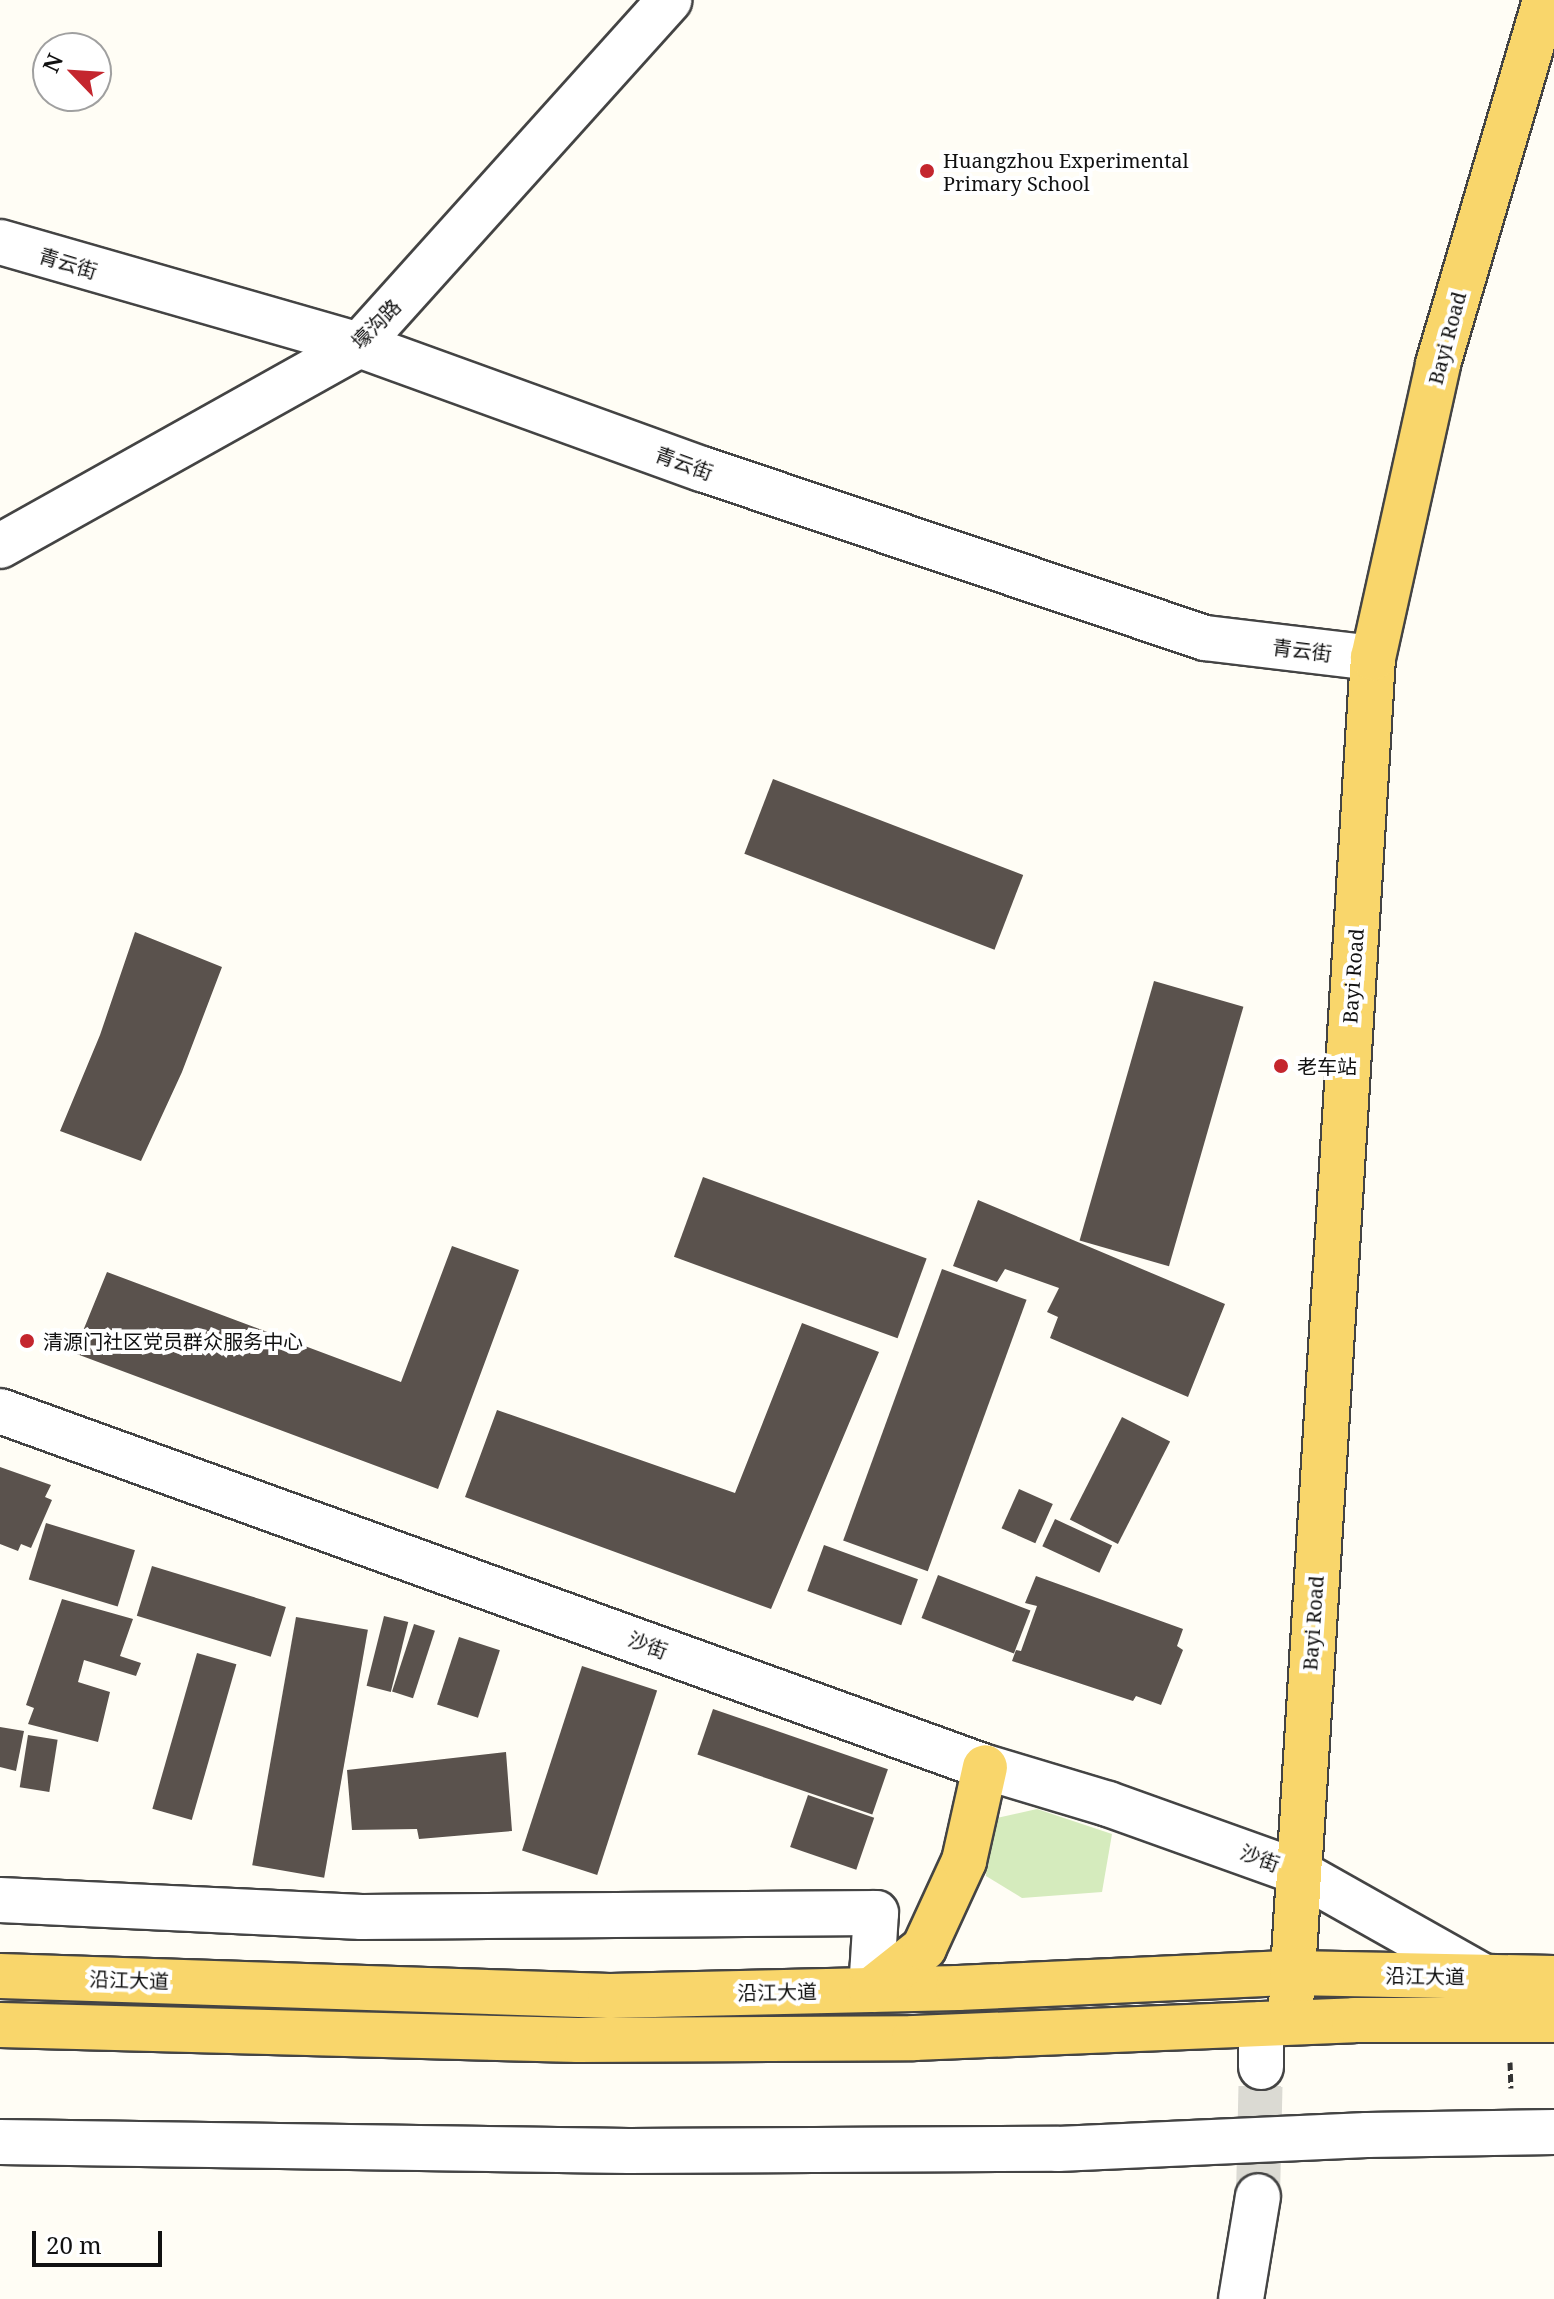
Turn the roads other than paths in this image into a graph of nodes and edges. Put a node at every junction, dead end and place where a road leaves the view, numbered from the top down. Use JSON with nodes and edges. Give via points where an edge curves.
{"nodes":[{"id":1,"x":670,"y":0,"type":"edge"},
{"id":2,"x":1545,"y":0,"type":"edge"},
{"id":3,"x":0,"y":242,"type":"edge"},
{"id":4,"x":359,"y":345,"type":"junction"},
{"id":5,"x":0,"y":546,"type":"edge"},
{"id":6,"x":1373,"y":658,"type":"junction"},
{"id":7,"x":0,"y":1411,"type":"edge"},
{"id":8,"x":985,"y":1767,"type":"junction"},
{"id":9,"x":1298,"y":1872,"type":"junction"},
{"id":10,"x":0,"y":1900,"type":"edge"},
{"id":11,"x":1292,"y":1973,"type":"junction"},
{"id":12,"x":0,"y":1976,"type":"edge"},
{"id":13,"x":1484,"y":1977,"type":"junction"},
{"id":14,"x":1554,"y":1978,"type":"edge"},
{"id":15,"x":871,"y":1990,"type":"junction"},
{"id":16,"x":1554,"y":2020,"type":"edge"},
{"id":17,"x":1275,"y":2023,"type":"junction"},
{"id":18,"x":0,"y":2025,"type":"edge"},
{"id":19,"x":1261,"y":2067,"type":"tunnel mouth"},
{"id":20,"x":1534,"y":2132,"type":"edge"},
{"id":21,"x":0,"y":2142,"type":"edge"},
{"id":22,"x":1258,"y":2196,"type":"tunnel mouth"},
{"id":23,"x":1241,"y":2299,"type":"edge"}],
"edges":[{"from":1,"to":4,"type":"street","name":"壕沟路"},
{"from":2,"to":6,"type":"main road","name":"Bayi Road","via":[[1438,364]]},
{"from":3,"to":4,"type":"street","name":"青云街"},
{"from":4,"to":5,"type":"street","name":"壕沟路"},
{"from":4,"to":6,"type":"street","name":"青云街","via":[[702,469],[1205,638]]},
{"from":6,"to":9,"type":"main road","name":"Bayi Road"},
{"from":7,"to":8,"type":"street","name":"沙街"},
{"from":8,"to":9,"type":"street","name":"沙街","via":[[1108,1804]]},
{"from":8,"to":15,"type":"main road","via":[[964,1861],[924,1948]]},
{"from":9,"to":11,"type":"main road","name":"Bayi Road"},
{"from":9,"to":13,"type":"street","name":"沙街"},
{"from":10,"to":15,"type":"street","via":[[362,1917],[876,1913]]},
{"from":11,"to":13,"type":"main road","name":"沿江大道"},
{"from":11,"to":15,"type":"main road","name":"沿江大道"},
{"from":11,"to":17,"type":"main road","name":"Bayi Road"},
{"from":12,"to":15,"type":"main road","name":"沿江大道","via":[[610,1996]]},
{"from":13,"to":14,"type":"main road","name":"沿江大道"},
{"from":16,"to":17,"type":"main road"},
{"from":17,"to":18,"type":"main road","via":[[914,2038],[594,2040]]},
{"from":17,"to":19,"type":"street"},
{"from":20,"to":21,"type":"street","via":[[1042,2149],[629,2151]]},
{"from":22,"to":23,"type":"street"}]}
